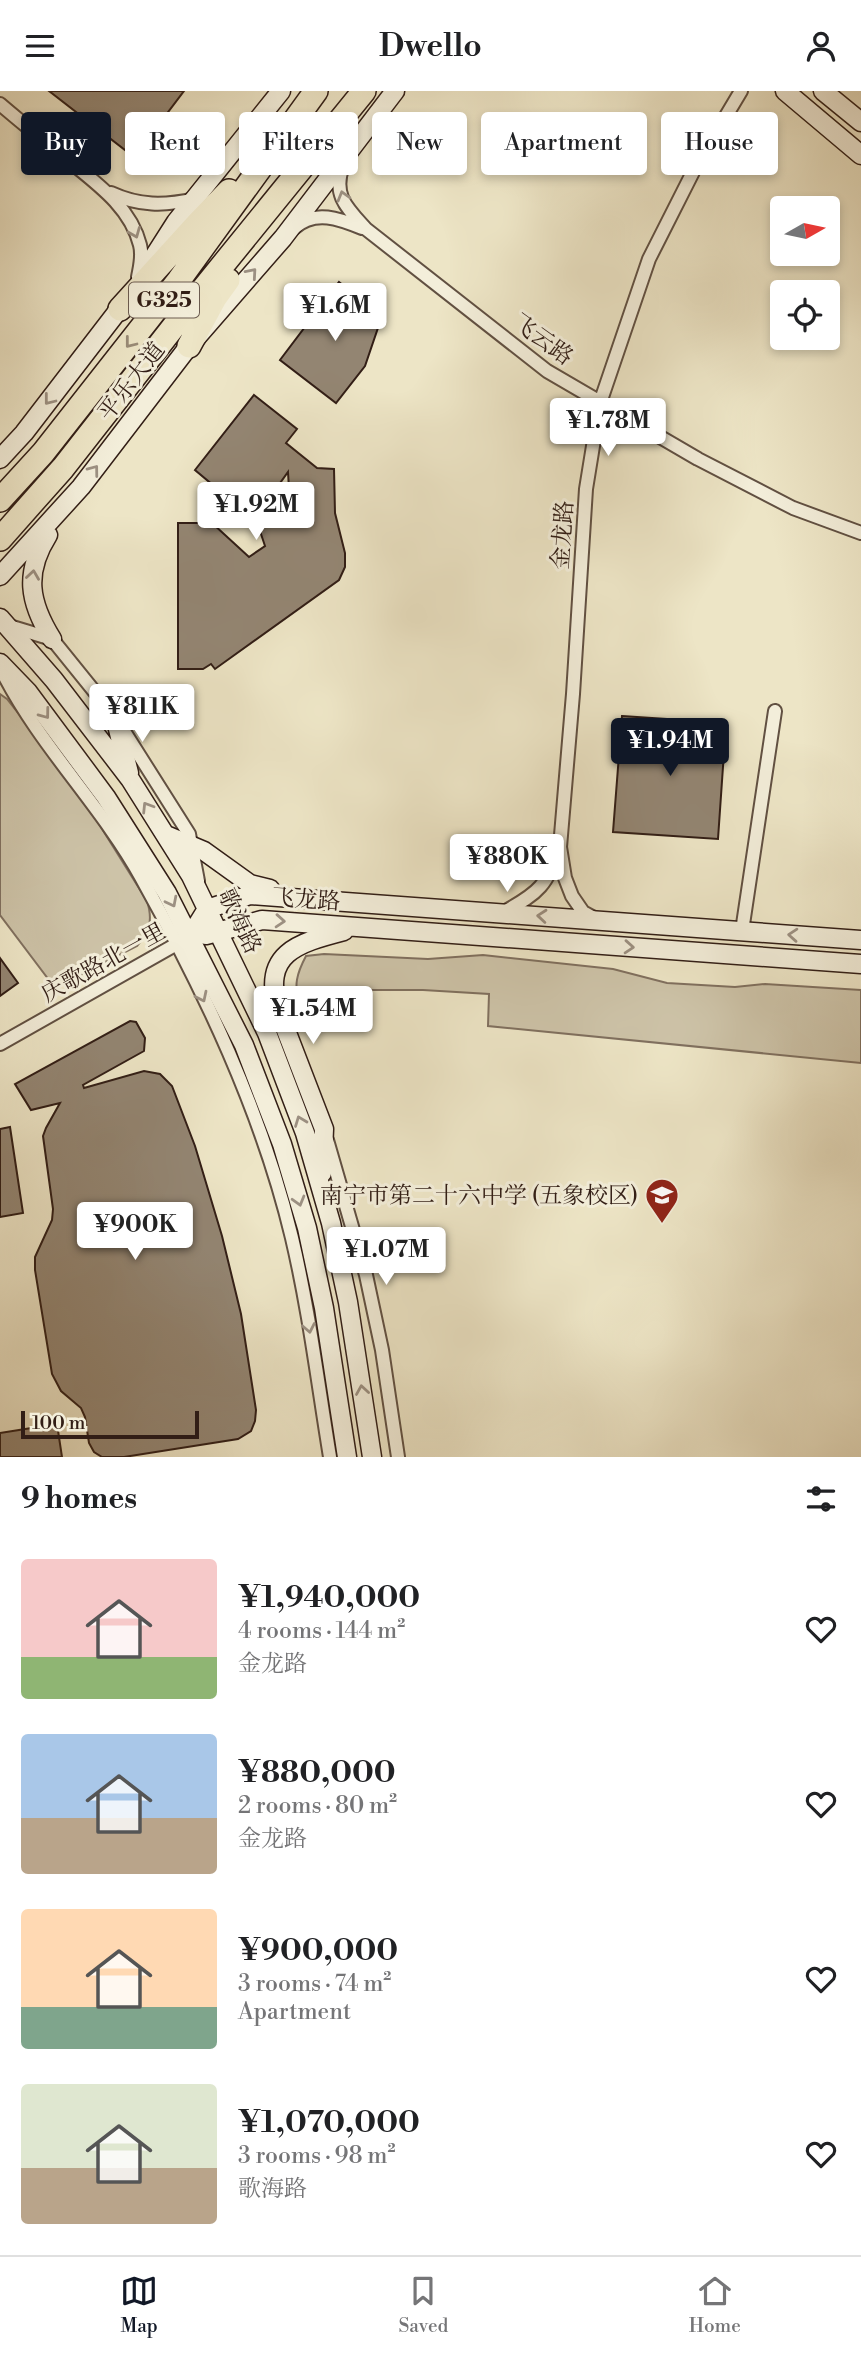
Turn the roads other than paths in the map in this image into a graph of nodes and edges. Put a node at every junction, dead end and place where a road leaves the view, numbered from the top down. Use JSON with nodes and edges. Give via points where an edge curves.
{"nodes":[{"id":1,"x":281,"y":91,"type":"edge"},
{"id":2,"x":364,"y":91,"type":"edge"},
{"id":3,"x":396,"y":91,"type":"edge"},
{"id":4,"x":741,"y":91,"type":"edge"},
{"id":5,"x":785,"y":91,"type":"edge"},
{"id":6,"x":823,"y":91,"type":"edge"},
{"id":7,"x":315,"y":92,"type":"edge"},
{"id":8,"x":0,"y":104,"type":"edge"},
{"id":9,"x":300,"y":112,"type":"edge"},
{"id":10,"x":861,"y":122,"type":"edge"},
{"id":11,"x":358,"y":141,"type":"edge"},
{"id":12,"x":861,"y":155,"type":"edge"},
{"id":13,"x":246,"y":175,"type":"edge"},
{"id":14,"x":254,"y":175,"type":"edge"},
{"id":15,"x":332,"y":175,"type":"edge"},
{"id":16,"x":339,"y":175,"type":"edge"},
{"id":17,"x":107,"y":192,"type":"junction"},
{"id":18,"x":277,"y":198,"type":"junction"},
{"id":19,"x":195,"y":199,"type":"junction"},
{"id":20,"x":366,"y":229,"type":"junction"},
{"id":21,"x":283,"y":238,"type":"junction"},
{"id":22,"x":138,"y":282,"type":"junction"},
{"id":23,"x":120,"y":309,"type":"junction"},
{"id":24,"x":188,"y":346,"type":"junction"},
{"id":25,"x":600,"y":403,"type":"junction"},
{"id":26,"x":24,"y":433,"type":"junction"},
{"id":27,"x":0,"y":450,"type":"edge"},
{"id":28,"x":0,"y":459,"type":"edge"},
{"id":29,"x":72,"y":497,"type":"junction"},
{"id":30,"x":0,"y":500,"type":"edge"},
{"id":31,"x":861,"y":533,"type":"edge"},
{"id":32,"x":0,"y":539,"type":"edge"},
{"id":33,"x":0,"y":576,"type":"edge"},
{"id":34,"x":4,"y":622,"type":"edge"},
{"id":35,"x":52,"y":639,"type":"junction"},
{"id":36,"x":0,"y":663,"type":"edge"},
{"id":37,"x":2,"y":676,"type":"edge"},
{"id":38,"x":28,"y":692,"type":"junction"},
{"id":39,"x":775,"y":711,"type":"dead end"},
{"id":40,"x":115,"y":717,"type":"junction"},
{"id":41,"x":130,"y":779,"type":"junction"},
{"id":42,"x":166,"y":835,"type":"junction"},
{"id":43,"x":191,"y":846,"type":"junction"},
{"id":44,"x":560,"y":847,"type":"junction"},
{"id":45,"x":311,"y":899,"type":"junction"},
{"id":46,"x":203,"y":902,"type":"junction"},
{"id":47,"x":503,"y":913,"type":"junction"},
{"id":48,"x":598,"y":920,"type":"junction"},
{"id":49,"x":358,"y":927,"type":"junction"},
{"id":50,"x":742,"y":931,"type":"junction"},
{"id":51,"x":218,"y":933,"type":"junction"},
{"id":52,"x":861,"y":940,"type":"edge"},
{"id":53,"x":182,"y":941,"type":"junction"},
{"id":54,"x":861,"y":964,"type":"edge"},
{"id":55,"x":0,"y":1044,"type":"edge"},
{"id":56,"x":324,"y":1129,"type":"junction"},
{"id":57,"x":322,"y":1190,"type":"junction"},
{"id":58,"x":373,"y":1454,"type":"edge"},
{"id":59,"x":342,"y":1456,"type":"edge"},
{"id":60,"x":398,"y":1457,"type":"edge"}],
"edges":[{"from":1,"to":19,"type":"main road"},
{"from":2,"to":18,"type":"highway","name":"平乐大道"},
{"from":3,"to":11,"type":"main road"},
{"from":4,"to":25,"type":"street","name":"金龙路","via":[[695,167],[649,259]]},
{"from":5,"to":12,"type":"main road"},
{"from":6,"to":10,"type":"main road"},
{"from":7,"to":9,"type":"highway","name":"平乐大道","number":"G325"},
{"from":8,"to":17,"type":"street"},
{"from":13,"to":23,"type":"highway"},
{"from":14,"to":30,"type":"highway","name":"平乐大道","number":"G325","one_way":true,"via":[[179,280],[43,453]]},
{"from":15,"to":21,"type":"main road"},
{"from":20,"to":16,"type":"street","name":"飞云路","one_way":true,"via":[[344,205]]},
{"from":17,"to":19,"type":"street","via":[[142,204]]},
{"from":17,"to":22,"type":"street","one_way":true,"via":[[132,223],[139,242]]},
{"from":18,"to":24,"type":"highway","via":[[250,250]]},
{"from":18,"to":32,"type":"highway","name":"平乐大道","via":[[63,468]]},
{"from":19,"to":22,"type":"main road"},
{"from":20,"to":21,"type":"street","name":"飞云路","via":[[334,217],[314,218],[300,222]]},
{"from":20,"to":25,"type":"street","name":"飞云路","via":[[547,371]]},
{"from":24,"to":21,"type":"main road","one_way":true},
{"from":22,"to":23,"type":"main road"},
{"from":23,"to":26,"type":"main road","one_way":true},
{"from":29,"to":24,"type":"main road","one_way":true},
{"from":25,"to":31,"type":"street","name":"飞云路","via":[[793,507]]},
{"from":25,"to":44,"type":"street","name":"金龙路","via":[[586,489]]},
{"from":26,"to":27,"type":"main road"},
{"from":26,"to":28,"type":"main road"},
{"from":29,"to":33,"type":"main road"},
{"from":35,"to":29,"type":"main road","one_way":true,"via":[[35,607],[33,574],[37,552]]},
{"from":34,"to":35,"type":"street"},
{"from":34,"to":41,"type":"main road","name":"歌海路"},
{"from":35,"to":40,"type":"street"},
{"from":36,"to":38,"type":"main road"},
{"from":37,"to":38,"type":"main road"},
{"from":37,"to":53,"type":"street"},
{"from":38,"to":53,"type":"main road","one_way":true,"via":[[106,797],[167,893]]},
{"from":39,"to":50,"type":"street"},
{"from":40,"to":41,"type":"main road"},
{"from":40,"to":43,"type":"street","via":[[189,834]]},
{"from":42,"to":41,"type":"main road","name":"歌海路","one_way":true},
{"from":42,"to":43,"type":"main road"},
{"from":42,"to":46,"type":"main road","name":"歌海路"},
{"from":43,"to":45,"type":"main road","via":[[250,884]]},
{"from":43,"to":46,"type":"street"},
{"from":44,"to":47,"type":"street","name":"金龙路","via":[[544,886]]},
{"from":44,"to":48,"type":"street","name":"金龙路","via":[[572,896],[583,912]]},
{"from":45,"to":46,"type":"main road","name":"飞龙路","via":[[250,895]]},
{"from":45,"to":47,"type":"main road","name":"飞龙路"},
{"from":46,"to":51,"type":"main road","name":"歌海路"},
{"from":46,"to":53,"type":"main road"},
{"from":48,"to":47,"type":"main road","name":"飞龙路","one_way":true},
{"from":48,"to":50,"type":"main road","name":"飞龙路"},
{"from":51,"to":49,"type":"main road","name":"飞龙路","one_way":true,"via":[[262,920]]},
{"from":49,"to":54,"type":"main road","name":"飞龙路","one_way":true},
{"from":49,"to":56,"type":"main road","via":[[304,941],[289,951],[274,983],[279,1012]]},
{"from":52,"to":50,"type":"main road","name":"飞龙路","one_way":true},
{"from":51,"to":53,"type":"main road","name":"飞龙路"},
{"from":57,"to":51,"type":"main road","name":"歌海路","one_way":true,"via":[[267,1033]]},
{"from":53,"to":55,"type":"street","name":"庆歌路北一里"},
{"from":53,"to":59,"type":"main road","one_way":true,"via":[[244,1045],[282,1144],[316,1268]]},
{"from":56,"to":57,"type":"main road"},
{"from":56,"to":60,"type":"street","via":[[366,1275]]},
{"from":58,"to":57,"type":"main road","name":"歌海路","one_way":true,"via":[[348,1302]]}]}
